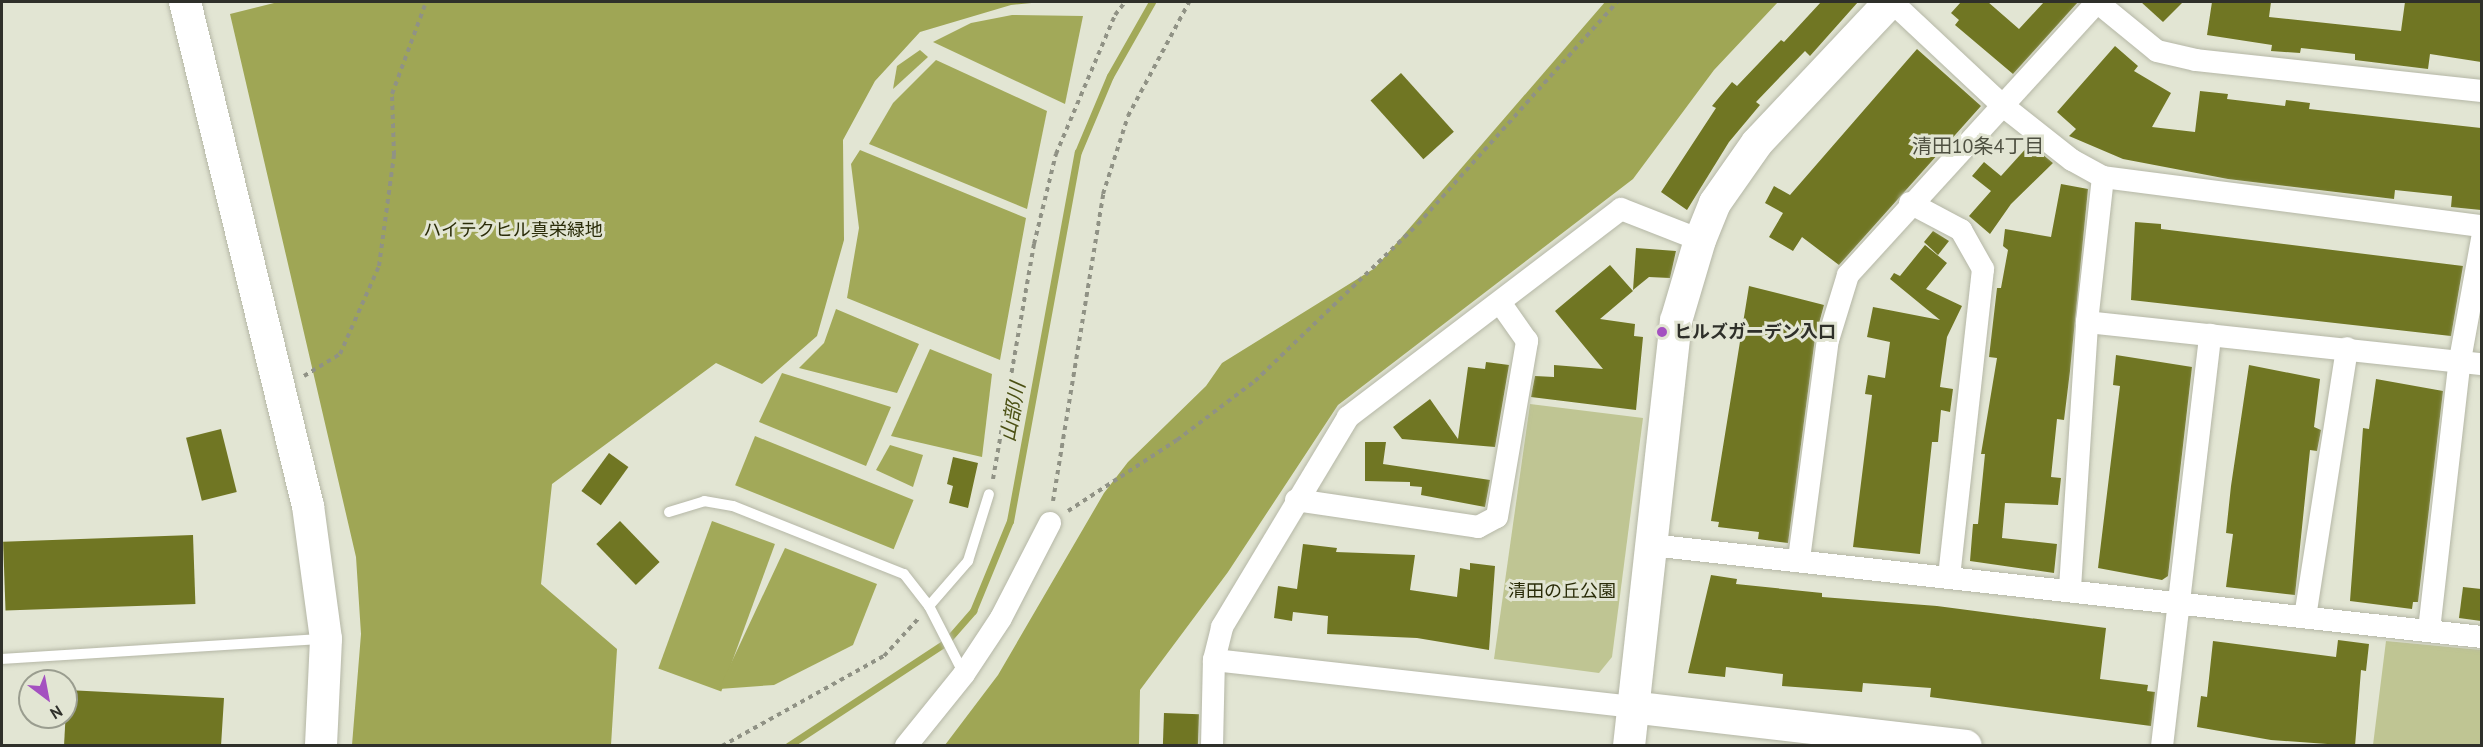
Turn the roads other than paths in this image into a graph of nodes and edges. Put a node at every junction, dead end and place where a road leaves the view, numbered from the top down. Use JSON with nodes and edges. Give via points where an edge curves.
{"nodes":[{"id":1,"x":185,"y":2,"type":"edge"},
{"id":2,"x":1891,"y":2,"type":"edge"},
{"id":3,"x":2097,"y":2,"type":"edge"},
{"id":4,"x":2481,"y":92,"type":"edge"},
{"id":5,"x":2002,"y":105,"type":"junction"},
{"id":6,"x":2103,"y":177,"type":"junction"},
{"id":7,"x":1910,"y":203,"type":"junction"},
{"id":8,"x":2481,"y":226,"type":"edge"},
{"id":9,"x":2481,"y":239,"type":"edge"},
{"id":10,"x":1700,"y":240,"type":"junction"},
{"id":11,"x":1501,"y":304,"type":"junction"},
{"id":12,"x":2087,"y":322,"type":"junction"},
{"id":13,"x":2210,"y":336,"type":"junction"},
{"id":14,"x":2347,"y":348,"type":"junction"},
{"id":15,"x":2471,"y":362,"type":"edge"},
{"id":16,"x":989,"y":494,"type":"road end"},
{"id":17,"x":1296,"y":500,"type":"junction"},
{"id":18,"x":669,"y":512,"type":"dead end"},
{"id":19,"x":1050,"y":523,"type":"road end"},
{"id":20,"x":1651,"y":545,"type":"junction"},
{"id":21,"x":1799,"y":559,"type":"junction"},
{"id":22,"x":1949,"y":574,"type":"junction"},
{"id":23,"x":2070,"y":588,"type":"junction"},
{"id":24,"x":2176,"y":606,"type":"junction"},
{"id":25,"x":931,"y":610,"type":"junction"},
{"id":26,"x":2306,"y":617,"type":"junction"},
{"id":27,"x":2429,"y":630,"type":"junction"},
{"id":28,"x":2481,"y":637,"type":"edge"},
{"id":29,"x":326,"y":639,"type":"junction"},
{"id":30,"x":2,"y":660,"type":"edge"},
{"id":31,"x":1214,"y":660,"type":"junction"},
{"id":32,"x":960,"y":668,"type":"junction"},
{"id":33,"x":1630,"y":707,"type":"junction"},
{"id":34,"x":321,"y":746,"type":"edge"},
{"id":35,"x":906,"y":746,"type":"edge"},
{"id":36,"x":1212,"y":746,"type":"edge"},
{"id":37,"x":1629,"y":746,"type":"edge"},
{"id":38,"x":1966,"y":746,"type":"edge"},
{"id":39,"x":2162,"y":746,"type":"edge"}],
"edges":[{"from":1,"to":29,"type":"street","via":[[308,506]]},
{"from":2,"to":5,"type":"street"},
{"from":2,"to":10,"type":"street","via":[[1757,143],[1715,203]]},
{"from":3,"to":4,"type":"street","via":[[2157,51],[2196,60]]},
{"from":3,"to":5,"type":"street"},
{"from":5,"to":6,"type":"street","via":[[2072,160]]},
{"from":5,"to":7,"type":"street"},
{"from":6,"to":8,"type":"street"},
{"from":6,"to":12,"type":"street"},
{"from":7,"to":21,"type":"street","via":[[1848,275],[1838,300],[1828,340]]},
{"from":7,"to":22,"type":"street","via":[[1961,230],[1983,269]]},
{"from":9,"to":15,"type":"street"},
{"from":10,"to":11,"type":"street","via":[[1621,209]]},
{"from":10,"to":20,"type":"street","via":[[1676,321]]},
{"from":11,"to":17,"type":"street","via":[[1348,417]]},
{"from":11,"to":17,"type":"street","via":[[1527,341],[1497,517],[1478,527]]},
{"from":12,"to":13,"type":"street"},
{"from":12,"to":23,"type":"street"},
{"from":13,"to":14,"type":"street"},
{"from":13,"to":24,"type":"street"},
{"from":14,"to":15,"type":"street"},
{"from":14,"to":26,"type":"street"},
{"from":15,"to":27,"type":"street"},
{"from":16,"to":25,"type":"lane","via":[[968,561]]},
{"from":17,"to":31,"type":"street","via":[[1222,627]]},
{"from":18,"to":25,"type":"lane","via":[[704,501],[733,506],[904,574]]},
{"from":19,"to":32,"type":"street","via":[[1001,618]]},
{"from":20,"to":21,"type":"street"},
{"from":20,"to":33,"type":"street"},
{"from":21,"to":22,"type":"street"},
{"from":22,"to":23,"type":"street"},
{"from":23,"to":24,"type":"street"},
{"from":24,"to":26,"type":"street"},
{"from":24,"to":39,"type":"street"},
{"from":25,"to":32,"type":"lane"},
{"from":26,"to":27,"type":"street"},
{"from":27,"to":28,"type":"street"},
{"from":29,"to":30,"type":"lane"},
{"from":29,"to":34,"type":"street"},
{"from":31,"to":33,"type":"street"},
{"from":31,"to":36,"type":"street"},
{"from":32,"to":35,"type":"street"},
{"from":33,"to":37,"type":"street"},
{"from":33,"to":38,"type":"street"}]}
